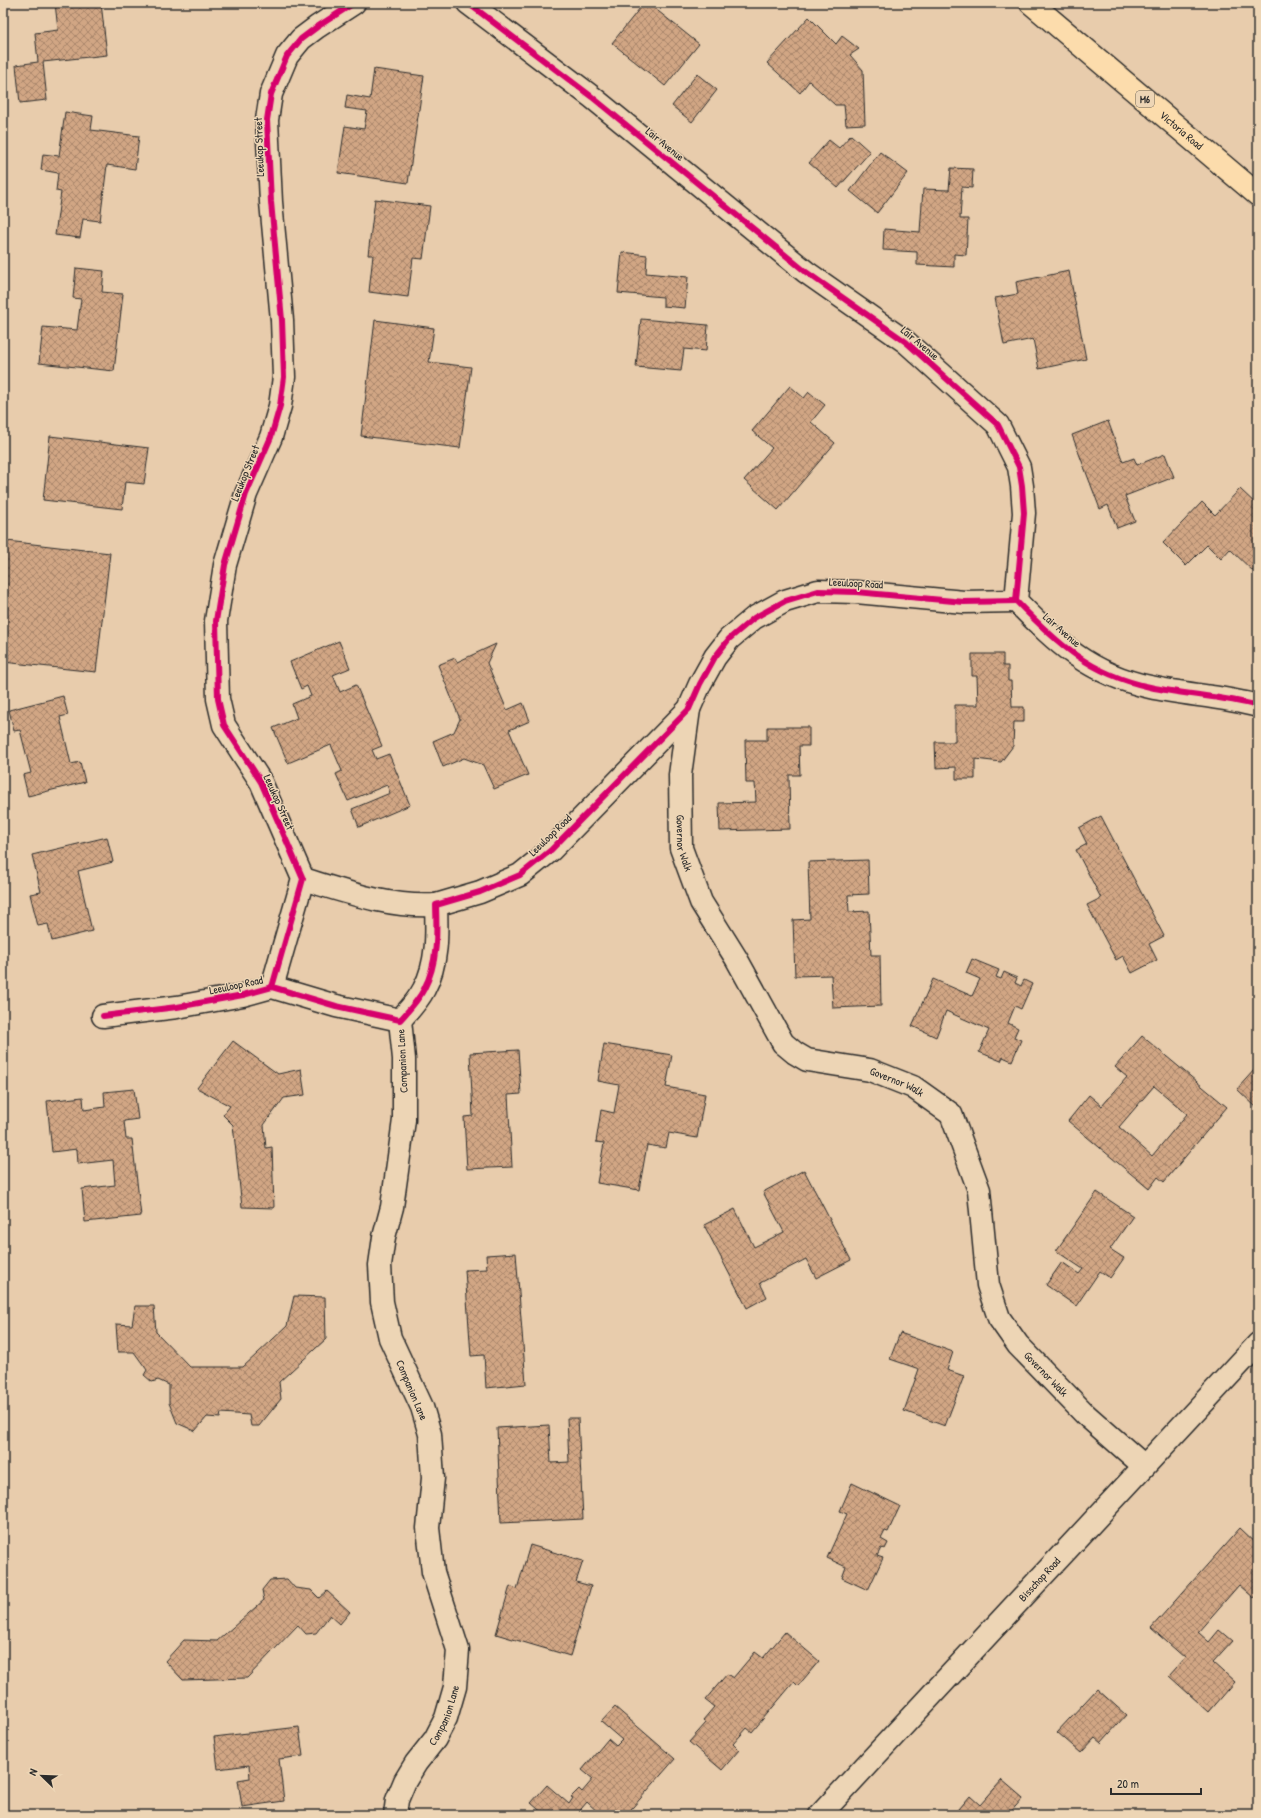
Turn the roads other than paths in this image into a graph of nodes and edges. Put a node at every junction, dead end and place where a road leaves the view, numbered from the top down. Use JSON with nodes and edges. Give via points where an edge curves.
{"nodes":[{"id":1,"x":354,"y":3,"type":"edge"},
{"id":2,"x":468,"y":3,"type":"edge"},
{"id":3,"x":1032,"y":3,"type":"edge"},
{"id":4,"x":1258,"y":194,"type":"edge"},
{"id":5,"x":1016,"y":600,"type":"junction"},
{"id":6,"x":1258,"y":706,"type":"edge"},
{"id":7,"x":689,"y":709,"type":"junction"},
{"id":8,"x":303,"y":879,"type":"junction"},
{"id":9,"x":436,"y":904,"type":"junction"},
{"id":10,"x":272,"y":987,"type":"junction"},
{"id":11,"x":103,"y":1016,"type":"dead end"},
{"id":12,"x":400,"y":1020,"type":"junction"},
{"id":13,"x":1258,"y":1344,"type":"edge"},
{"id":14,"x":1144,"y":1466,"type":"junction"},
{"id":15,"x":394,"y":1815,"type":"edge"},
{"id":16,"x":820,"y":1815,"type":"edge"}],
"edges":[{"from":1,"to":8,"type":"street","name":"Leeukop Street","via":[[301,39],[287,56],[271,94],[267,120],[284,377],[280,406],[271,437],[246,494],[225,565],[216,621],[218,693],[224,725],[261,782]]},
{"from":2,"to":5,"type":"street","name":"Lair Avenue","via":[[592,97],[806,272],[906,342],[998,425],[1018,467],[1022,486],[1024,513]]},
{"from":3,"to":4,"type":"main road","name":"Victoria Road","number":"M6"},
{"from":5,"to":6,"type":"street","name":"Lair Avenue","via":[[1052,637],[1074,655],[1112,676],[1150,687]]},
{"from":5,"to":7,"type":"street","name":"Leeuloop Road","via":[[964,602],[818,591],[785,601],[754,618],[729,639],[711,664]]},
{"from":7,"to":9,"type":"street","name":"Leeuloop Road","via":[[551,850],[520,876],[480,892]]},
{"from":7,"to":14,"type":"street","name":"Governor Walk","via":[[680,775],[681,848],[701,902],[736,958],[783,1043],[807,1060],[870,1070],[913,1087],[951,1114],[979,1190],[988,1285],[998,1318],[1018,1345],[1086,1415]]},
{"from":8,"to":9,"type":"street","name":"Leeuloop Road","via":[[383,901],[416,906]]},
{"from":8,"to":10,"type":"street"},
{"from":9,"to":12,"type":"street","via":[[438,935],[430,973],[422,993]]},
{"from":10,"to":11,"type":"street","name":"Leeuloop Road","via":[[177,1007]]},
{"from":10,"to":12,"type":"street","name":"Leeuloop Road","via":[[336,1006]]},
{"from":12,"to":15,"type":"street","name":"Companion Lane","via":[[404,1066],[404,1120],[392,1207],[380,1266],[382,1302],[390,1338],[422,1407],[430,1434],[433,1478],[428,1528],[433,1572],[458,1650],[455,1687],[446,1718],[435,1739],[405,1781]]},
{"from":13,"to":14,"type":"street","name":"Bisschop Road"},
{"from":14,"to":16,"type":"street","name":"Bisschop Road"}]}
